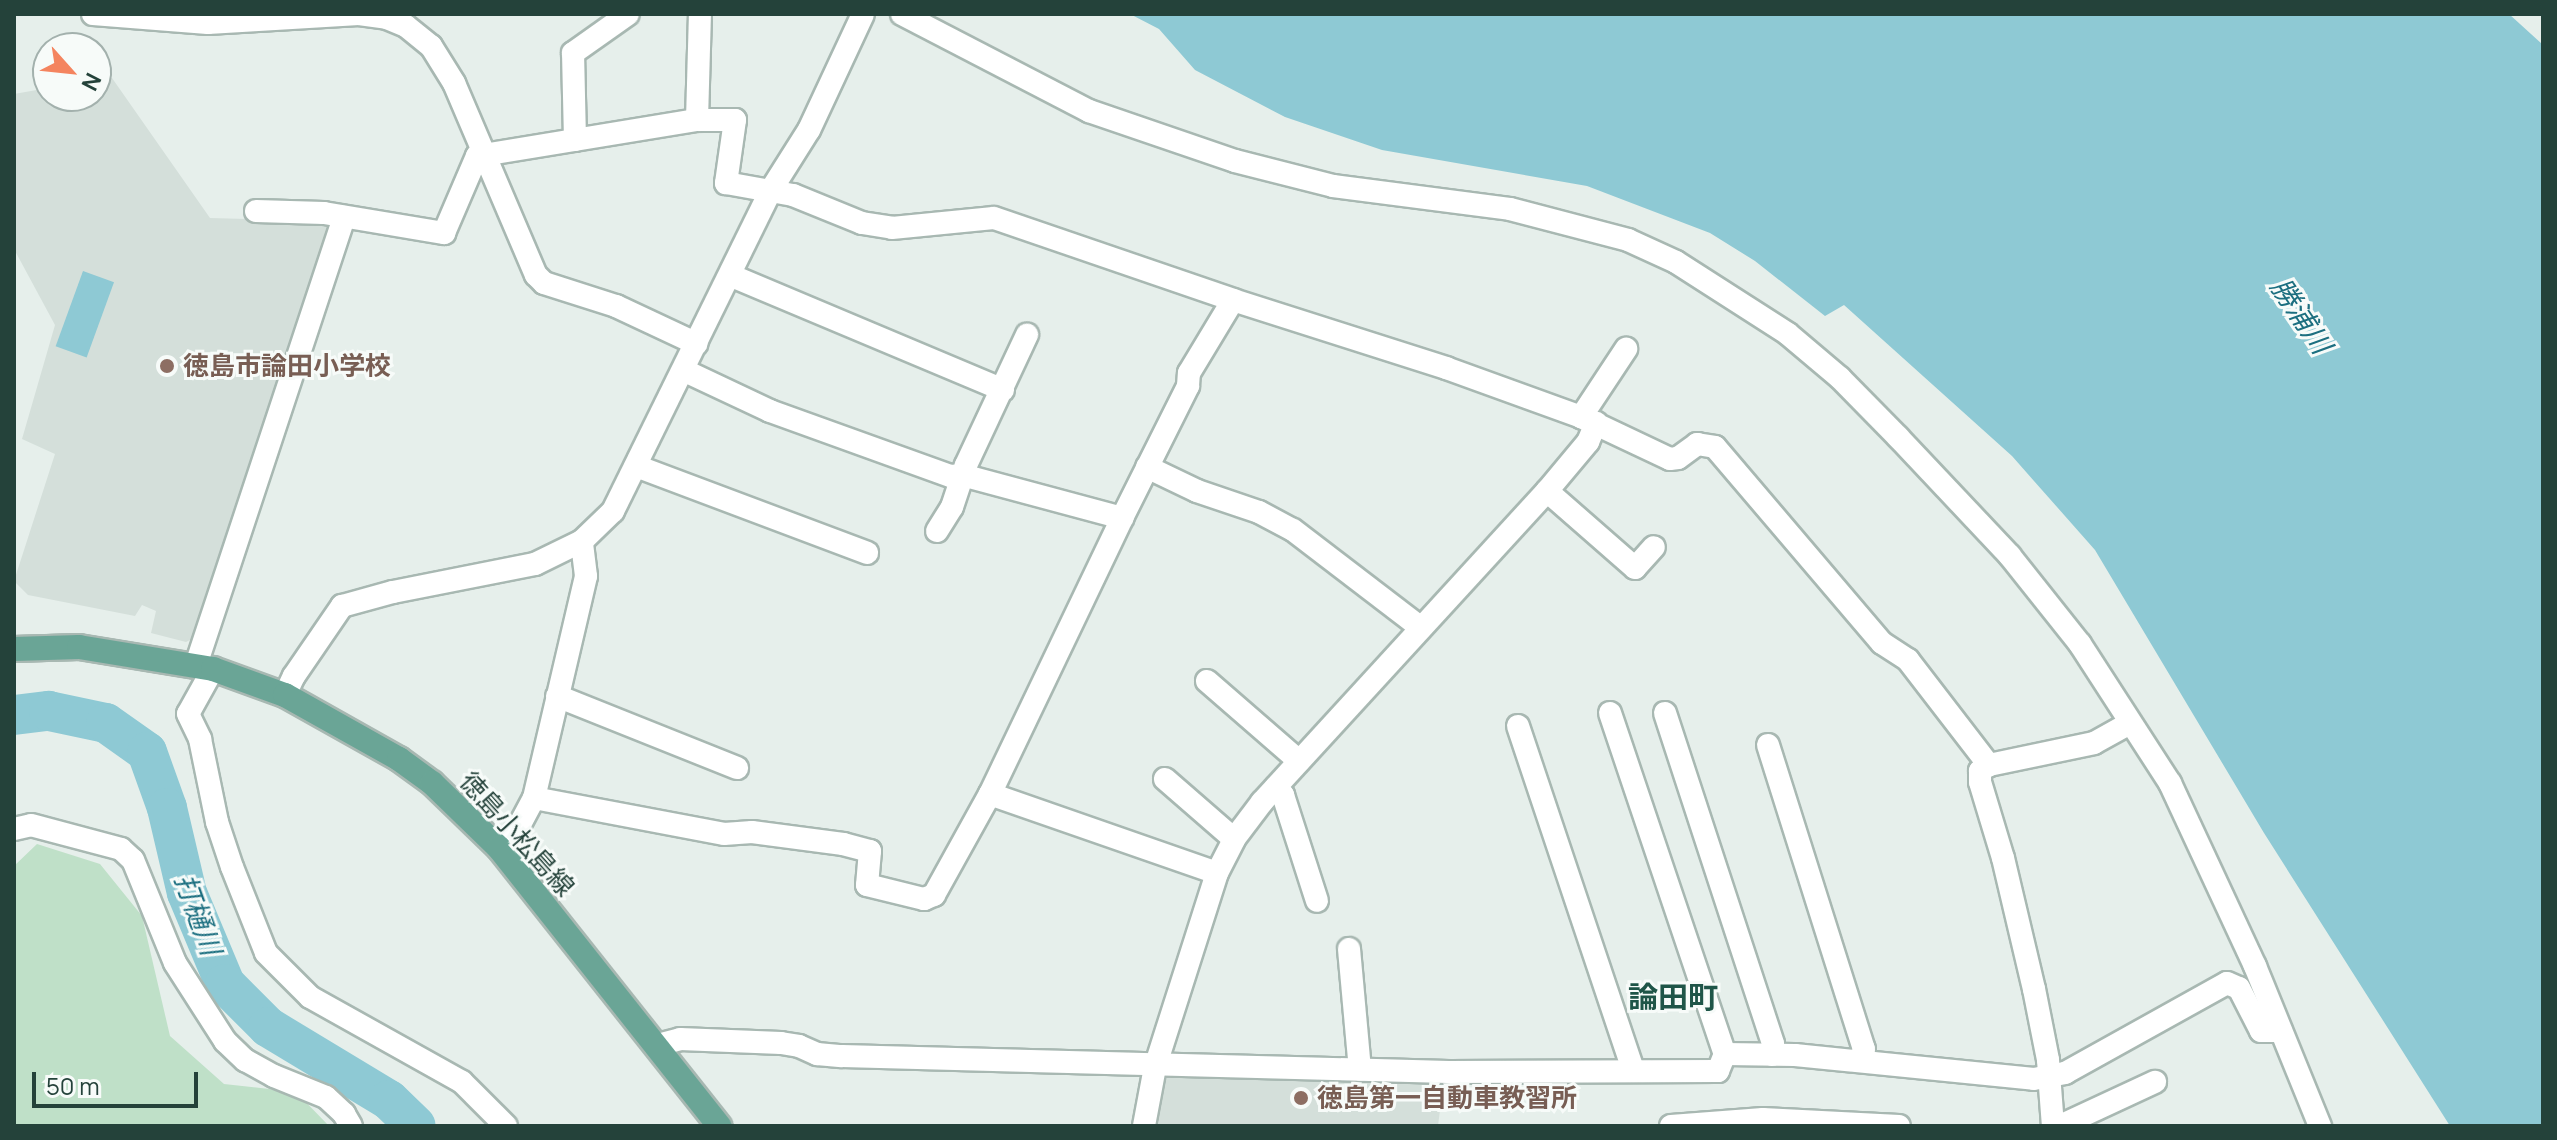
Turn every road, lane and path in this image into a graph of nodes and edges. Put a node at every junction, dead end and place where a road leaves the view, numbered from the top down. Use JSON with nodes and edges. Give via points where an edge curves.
{"nodes":[{"id":1,"x":93,"y":14,"type":"edge"},
{"id":2,"x":628,"y":14,"type":"edge"},
{"id":3,"x":700,"y":14,"type":"edge"},
{"id":4,"x":863,"y":14,"type":"edge"},
{"id":5,"x":902,"y":14,"type":"edge"},
{"id":6,"x":697,"y":120,"type":"junction"},
{"id":7,"x":575,"y":140,"type":"junction"},
{"id":8,"x":485,"y":155,"type":"junction"},
{"id":9,"x":771,"y":190,"type":"junction"},
{"id":10,"x":256,"y":211,"type":"dead end"},
{"id":11,"x":344,"y":217,"type":"junction"},
{"id":12,"x":732,"y":276,"type":"junction"},
{"id":13,"x":1233,"y":300,"type":"junction"},
{"id":14,"x":1027,"y":335,"type":"dead end"},
{"id":15,"x":697,"y":344,"type":"junction"},
{"id":16,"x":1626,"y":349,"type":"dead end"},
{"id":17,"x":683,"y":370,"type":"junction"},
{"id":18,"x":1003,"y":390,"type":"junction"},
{"id":19,"x":1589,"y":420,"type":"junction"},
{"id":20,"x":636,"y":466,"type":"junction"},
{"id":21,"x":1147,"y":467,"type":"junction"},
{"id":22,"x":962,"y":475,"type":"junction"},
{"id":23,"x":1547,"y":491,"type":"junction"},
{"id":24,"x":1122,"y":518,"type":"junction"},
{"id":25,"x":937,"y":531,"type":"dead end"},
{"id":26,"x":582,"y":541,"type":"junction"},
{"id":27,"x":1654,"y":547,"type":"dead end"},
{"id":28,"x":867,"y":553,"type":"dead end"},
{"id":29,"x":1421,"y":628,"type":"junction"},
{"id":30,"x":14,"y":649,"type":"edge"},
{"id":31,"x":205,"y":667,"type":"junction"},
{"id":32,"x":1207,"y":681,"type":"dead end"},
{"id":33,"x":285,"y":695,"type":"junction"},
{"id":34,"x":557,"y":696,"type":"junction"},
{"id":35,"x":1610,"y":713,"type":"dead end"},
{"id":36,"x":1665,"y":713,"type":"dead end"},
{"id":37,"x":2130,"y":723,"type":"junction"},
{"id":38,"x":1518,"y":726,"type":"dead end"},
{"id":39,"x":1768,"y":745,"type":"dead end"},
{"id":40,"x":1299,"y":761,"type":"junction"},
{"id":41,"x":1989,"y":765,"type":"junction"},
{"id":42,"x":737,"y":768,"type":"dead end"},
{"id":43,"x":1165,"y":779,"type":"dead end"},
{"id":44,"x":1276,"y":787,"type":"junction"},
{"id":45,"x":990,"y":794,"type":"junction"},
{"id":46,"x":534,"y":798,"type":"junction"},
{"id":47,"x":14,"y":829,"type":"edge"},
{"id":48,"x":1234,"y":839,"type":"junction"},
{"id":49,"x":499,"y":848,"type":"junction"},
{"id":50,"x":1217,"y":873,"type":"junction"},
{"id":51,"x":1317,"y":901,"type":"dead end"},
{"id":52,"x":1349,"y":949,"type":"dead end"},
{"id":53,"x":2281,"y":1031,"type":"junction"},
{"id":54,"x":658,"y":1045,"type":"junction"},
{"id":55,"x":1725,"y":1054,"type":"junction"},
{"id":56,"x":1772,"y":1055,"type":"junction"},
{"id":57,"x":1861,"y":1061,"type":"junction"},
{"id":58,"x":1155,"y":1067,"type":"junction"},
{"id":59,"x":1360,"y":1070,"type":"junction"},
{"id":60,"x":1633,"y":1070,"type":"junction"},
{"id":61,"x":2049,"y":1078,"type":"junction"},
{"id":62,"x":2155,"y":1082,"type":"dead end"},
{"id":63,"x":1700,"y":1125,"type":"edge"},
{"id":64,"x":351,"y":1126,"type":"edge"},
{"id":65,"x":506,"y":1126,"type":"edge"},
{"id":66,"x":719,"y":1126,"type":"edge"},
{"id":67,"x":1144,"y":1126,"type":"edge"},
{"id":68,"x":1671,"y":1126,"type":"edge"},
{"id":69,"x":1899,"y":1126,"type":"edge"},
{"id":70,"x":2053,"y":1126,"type":"edge"},
{"id":71,"x":2060,"y":1126,"type":"edge"},
{"id":72,"x":2320,"y":1126,"type":"edge"}],
"edges":[{"from":1,"to":8,"type":"street","via":[[208,23],[359,14],[387,18],[431,46],[454,83]]},
{"from":2,"to":7,"type":"street","via":[[573,53]]},
{"from":3,"to":6,"type":"street"},
{"from":4,"to":9,"type":"street","via":[[809,130]]},
{"from":5,"to":37,"type":"street","via":[[1089,111],[1235,161],[1333,186],[1510,209],[1578,224],[1676,262],[1788,334],[1840,378],[2050,603]]},
{"from":6,"to":7,"type":"street"},
{"from":6,"to":9,"type":"street","via":[[735,120],[726,183]]},
{"from":7,"to":8,"type":"street"},
{"from":8,"to":11,"type":"street","via":[[477,156],[444,233]]},
{"from":8,"to":15,"type":"street","via":[[544,283],[616,306]]},
{"from":9,"to":12,"type":"street"},
{"from":9,"to":13,"type":"street","via":[[862,223],[892,228],[994,218]]},
{"from":10,"to":11,"type":"street"},
{"from":11,"to":31,"type":"street"},
{"from":12,"to":15,"type":"street"},
{"from":12,"to":18,"type":"street"},
{"from":13,"to":19,"type":"street"},
{"from":13,"to":21,"type":"street","via":[[1189,373],[1188,386]]},
{"from":14,"to":18,"type":"street"},
{"from":15,"to":17,"type":"street"},
{"from":16,"to":19,"type":"street"},
{"from":17,"to":20,"type":"street"},
{"from":17,"to":22,"type":"street","via":[[770,411],[951,476]]},
{"from":18,"to":22,"type":"street"},
{"from":19,"to":23,"type":"street","via":[[1588,442]]},
{"from":19,"to":41,"type":"street","via":[[1670,459],[1697,444],[1715,447],[1882,643],[1908,660]]},
{"from":20,"to":26,"type":"street","via":[[613,511]]},
{"from":20,"to":28,"type":"street"},
{"from":21,"to":24,"type":"street"},
{"from":21,"to":29,"type":"street","via":[[1293,530]]},
{"from":22,"to":24,"type":"street"},
{"from":22,"to":25,"type":"street"},
{"from":23,"to":27,"type":"street","via":[[1635,568]]},
{"from":23,"to":29,"type":"street"},
{"from":24,"to":45,"type":"street"},
{"from":26,"to":33,"type":"street","via":[[535,564],[342,606]]},
{"from":26,"to":34,"type":"street","via":[[586,576]]},
{"from":29,"to":40,"type":"street"},
{"from":30,"to":31,"type":"main road","name":"徳島小松島線","via":[[79,647]]},
{"from":31,"to":33,"type":"main road","name":"徳島小松島線"},
{"from":31,"to":65,"type":"street","via":[[188,714],[200,739],[217,822],[266,953],[310,997],[462,1082]]},
{"from":32,"to":40,"type":"street"},
{"from":33,"to":49,"type":"main road","name":"徳島小松島線","via":[[366,738],[432,783]]},
{"from":34,"to":42,"type":"street"},
{"from":34,"to":46,"type":"street"},
{"from":35,"to":55,"type":"street"},
{"from":36,"to":56,"type":"street","via":[[1773,1044]]},
{"from":37,"to":41,"type":"street","via":[[2094,743]]},
{"from":37,"to":53,"type":"street","via":[[2170,783],[2198,840]]},
{"from":38,"to":60,"type":"street"},
{"from":39,"to":57,"type":"street","via":[[1864,1049]]},
{"from":40,"to":44,"type":"street"},
{"from":41,"to":61,"type":"street","via":[[1980,771],[1980,782],[2003,858]]},
{"from":43,"to":48,"type":"street"},
{"from":44,"to":48,"type":"street"},
{"from":44,"to":51,"type":"street"},
{"from":45,"to":46,"type":"street","via":[[934,895],[924,899],[867,885],[870,851],[843,844],[752,832],[724,834]]},
{"from":45,"to":50,"type":"street"},
{"from":46,"to":49,"type":"street","via":[[518,828]]},
{"from":47,"to":64,"type":"street","via":[[31,825],[121,849],[140,874],[175,963],[225,1041],[245,1060],[326,1097]]},
{"from":48,"to":50,"type":"street"},
{"from":49,"to":54,"type":"main road","name":"徳島小松島線"},
{"from":50,"to":58,"type":"street"},
{"from":52,"to":59,"type":"street"},
{"from":53,"to":61,"type":"street","via":[[2261,1031],[2239,988],[2227,983]]},
{"from":53,"to":72,"type":"street"},
{"from":54,"to":58,"type":"street","via":[[680,1039],[781,1043],[817,1054]]},
{"from":54,"to":66,"type":"main road","name":"徳島小松島線"},
{"from":55,"to":56,"type":"street"},
{"from":55,"to":60,"type":"street","via":[[1718,1071]]},
{"from":56,"to":57,"type":"street"},
{"from":57,"to":61,"type":"street"},
{"from":58,"to":59,"type":"street"},
{"from":58,"to":67,"type":"street"},
{"from":59,"to":60,"type":"street"},
{"from":61,"to":70,"type":"street"},
{"from":62,"to":71,"type":"street"},
{"from":63,"to":68,"type":"street"},
{"from":63,"to":69,"type":"street","via":[[1763,1119]]}]}
